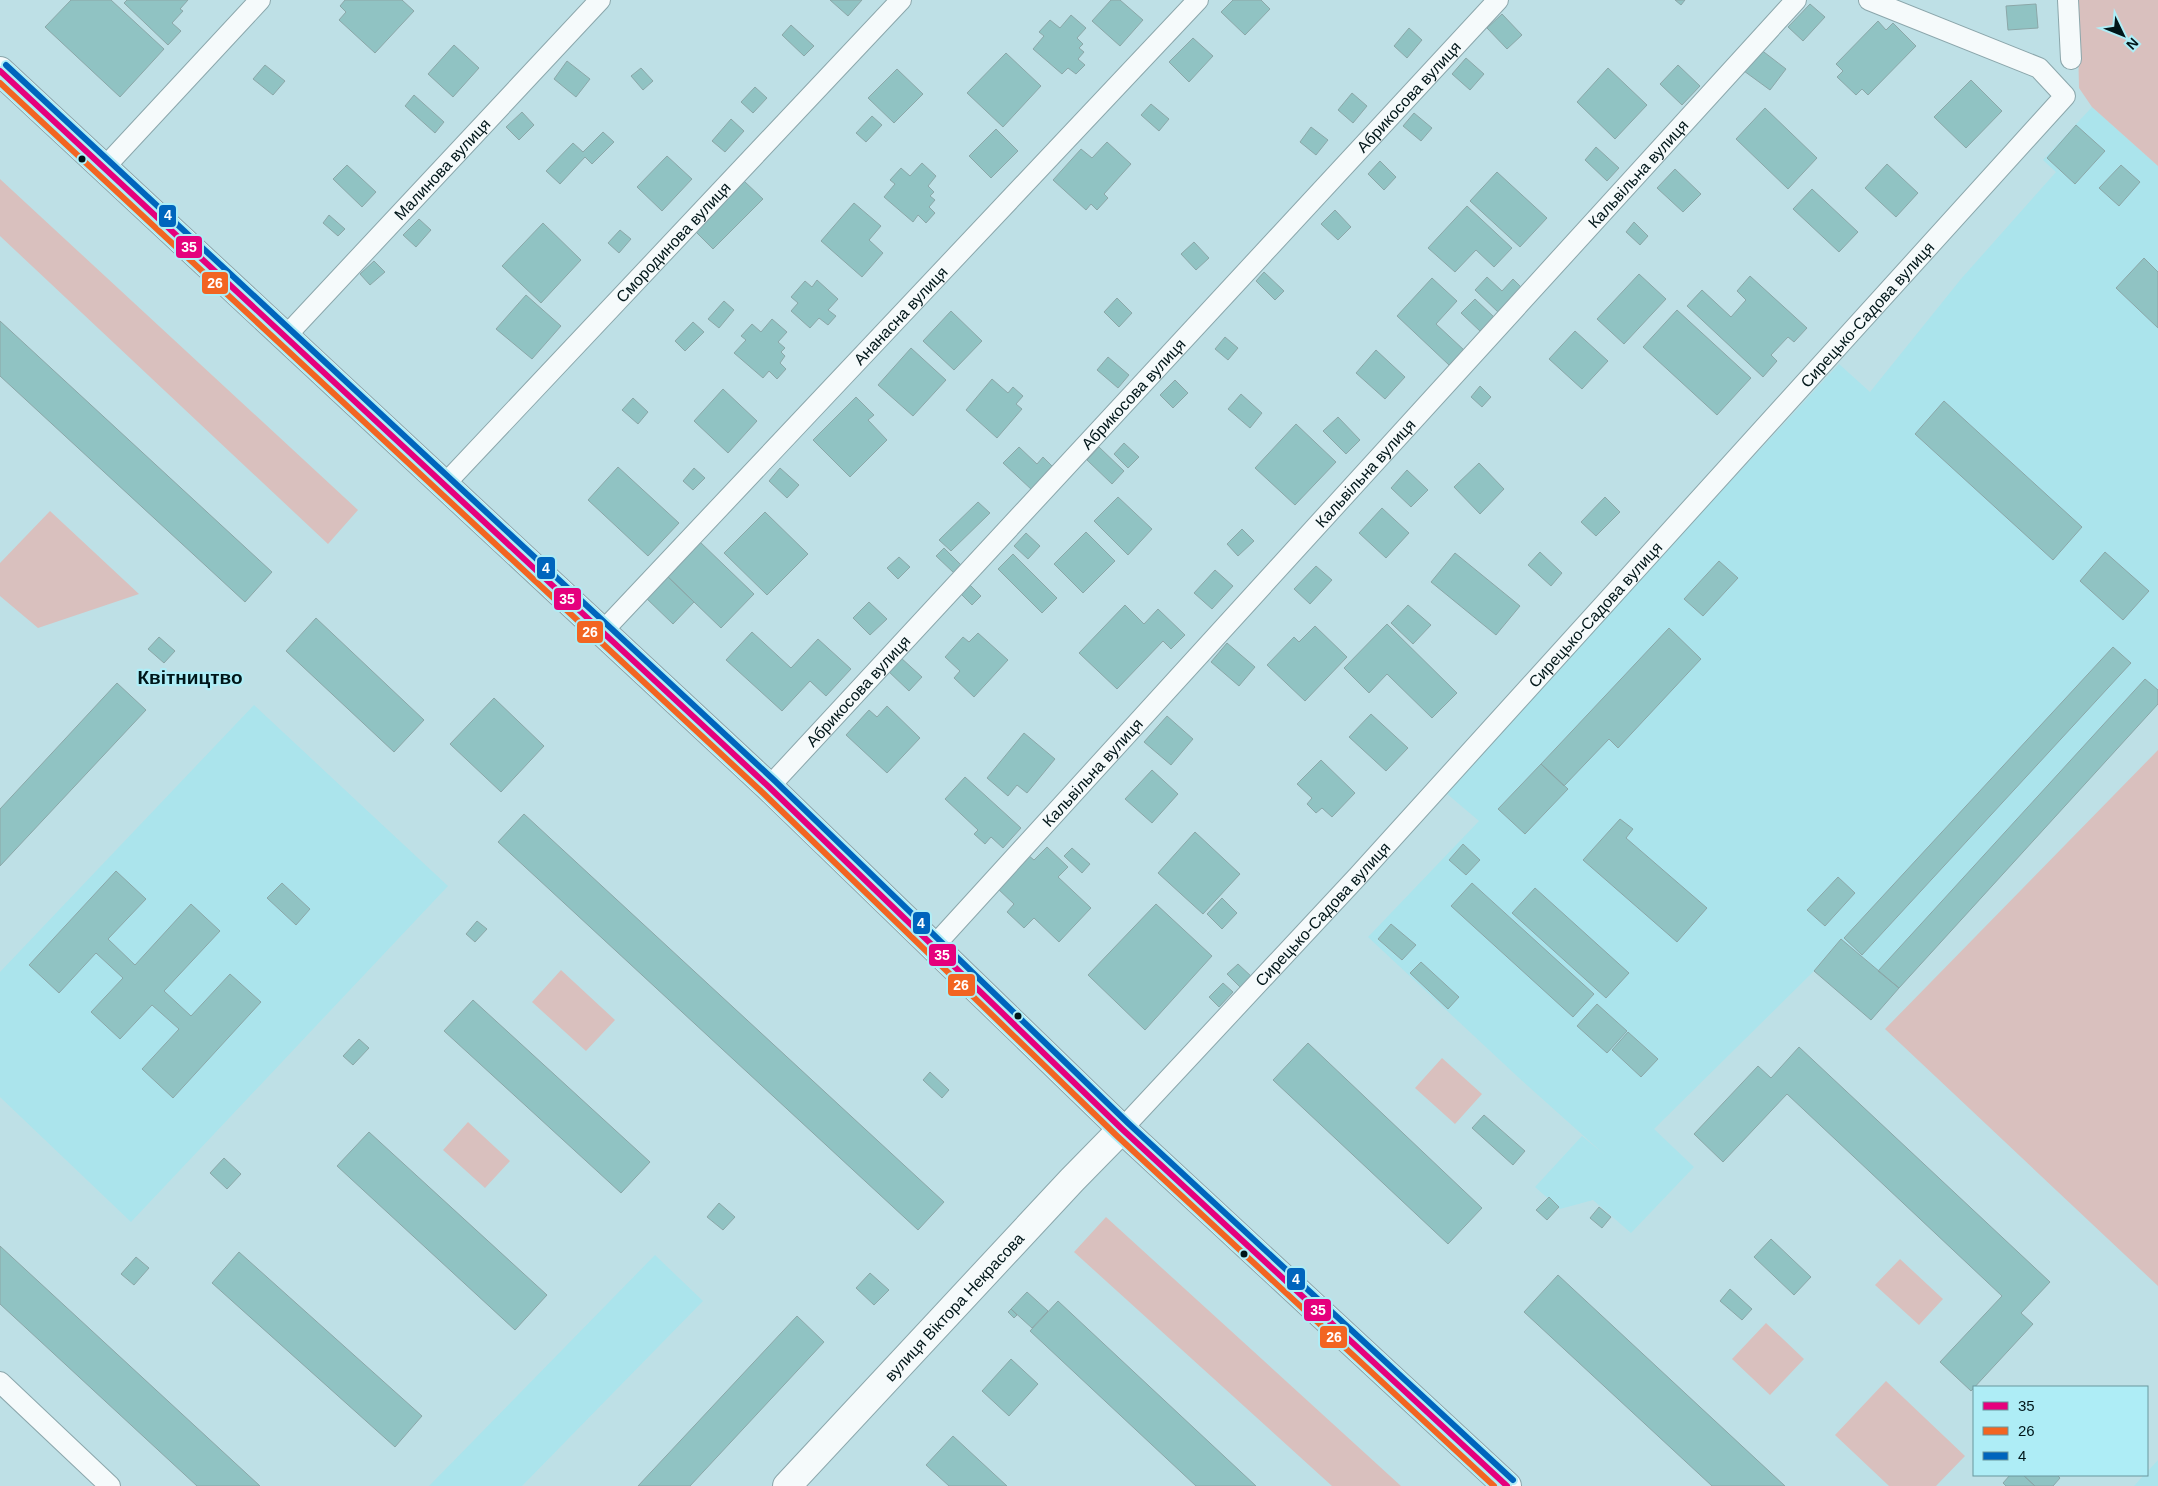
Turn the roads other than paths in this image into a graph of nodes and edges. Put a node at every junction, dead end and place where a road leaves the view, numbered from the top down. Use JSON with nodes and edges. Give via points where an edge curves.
{"nodes":[{"id":1,"x":260,"y":0,"type":"edge"},
{"id":2,"x":600,"y":0,"type":"edge"},
{"id":3,"x":901,"y":0,"type":"edge"},
{"id":4,"x":1198,"y":0,"type":"edge"},
{"id":5,"x":1498,"y":0,"type":"edge"},
{"id":6,"x":1796,"y":0,"type":"edge"},
{"id":7,"x":1869,"y":0,"type":"edge"},
{"id":8,"x":2068,"y":0,"type":"edge"},
{"id":9,"x":2071,"y":59,"type":"dead end"},
{"id":10,"x":0,"y":71,"type":"edge"},
{"id":11,"x":103,"y":169,"type":"junction"},
{"id":12,"x":285,"y":337,"type":"junction"},
{"id":13,"x":444,"y":486,"type":"junction"},
{"id":14,"x":602,"y":632,"type":"junction"},
{"id":15,"x":769,"y":787,"type":"junction"},
{"id":16,"x":934,"y":946,"type":"junction"},
{"id":17,"x":1122,"y":1129,"type":"junction"},
{"id":18,"x":0,"y":1382,"type":"edge"},
{"id":19,"x":110,"y":1486,"type":"edge"},
{"id":20,"x":787,"y":1486,"type":"edge"},
{"id":21,"x":1507,"y":1486,"type":"edge"}],
"edges":[{"from":1,"to":11,"type":"street"},
{"from":2,"to":12,"type":"street","name":"Малинова вулиця"},
{"from":3,"to":13,"type":"street","name":"Смородинова вулиця"},
{"from":4,"to":14,"type":"street","name":"Ананасна вулиця"},
{"from":5,"to":15,"type":"street","name":"Абрикосова вулиця"},
{"from":6,"to":16,"type":"street","name":"Кальвільна вулиця"},
{"from":7,"to":17,"type":"street","name":"Сирецько-Садова вулиця","via":[[2039,68],[2065,96],[1364,868]]},
{"from":8,"to":9,"type":"street"},
{"from":10,"to":11,"type":"main road"},
{"from":11,"to":12,"type":"main road"},
{"from":12,"to":13,"type":"main road"},
{"from":13,"to":14,"type":"main road"},
{"from":14,"to":15,"type":"main road"},
{"from":15,"to":16,"type":"main road"},
{"from":16,"to":17,"type":"main road"},
{"from":17,"to":20,"type":"main road","name":"вулиця Віктора Некрасова"},
{"from":17,"to":21,"type":"main road"},
{"from":18,"to":19,"type":"street"}]}
